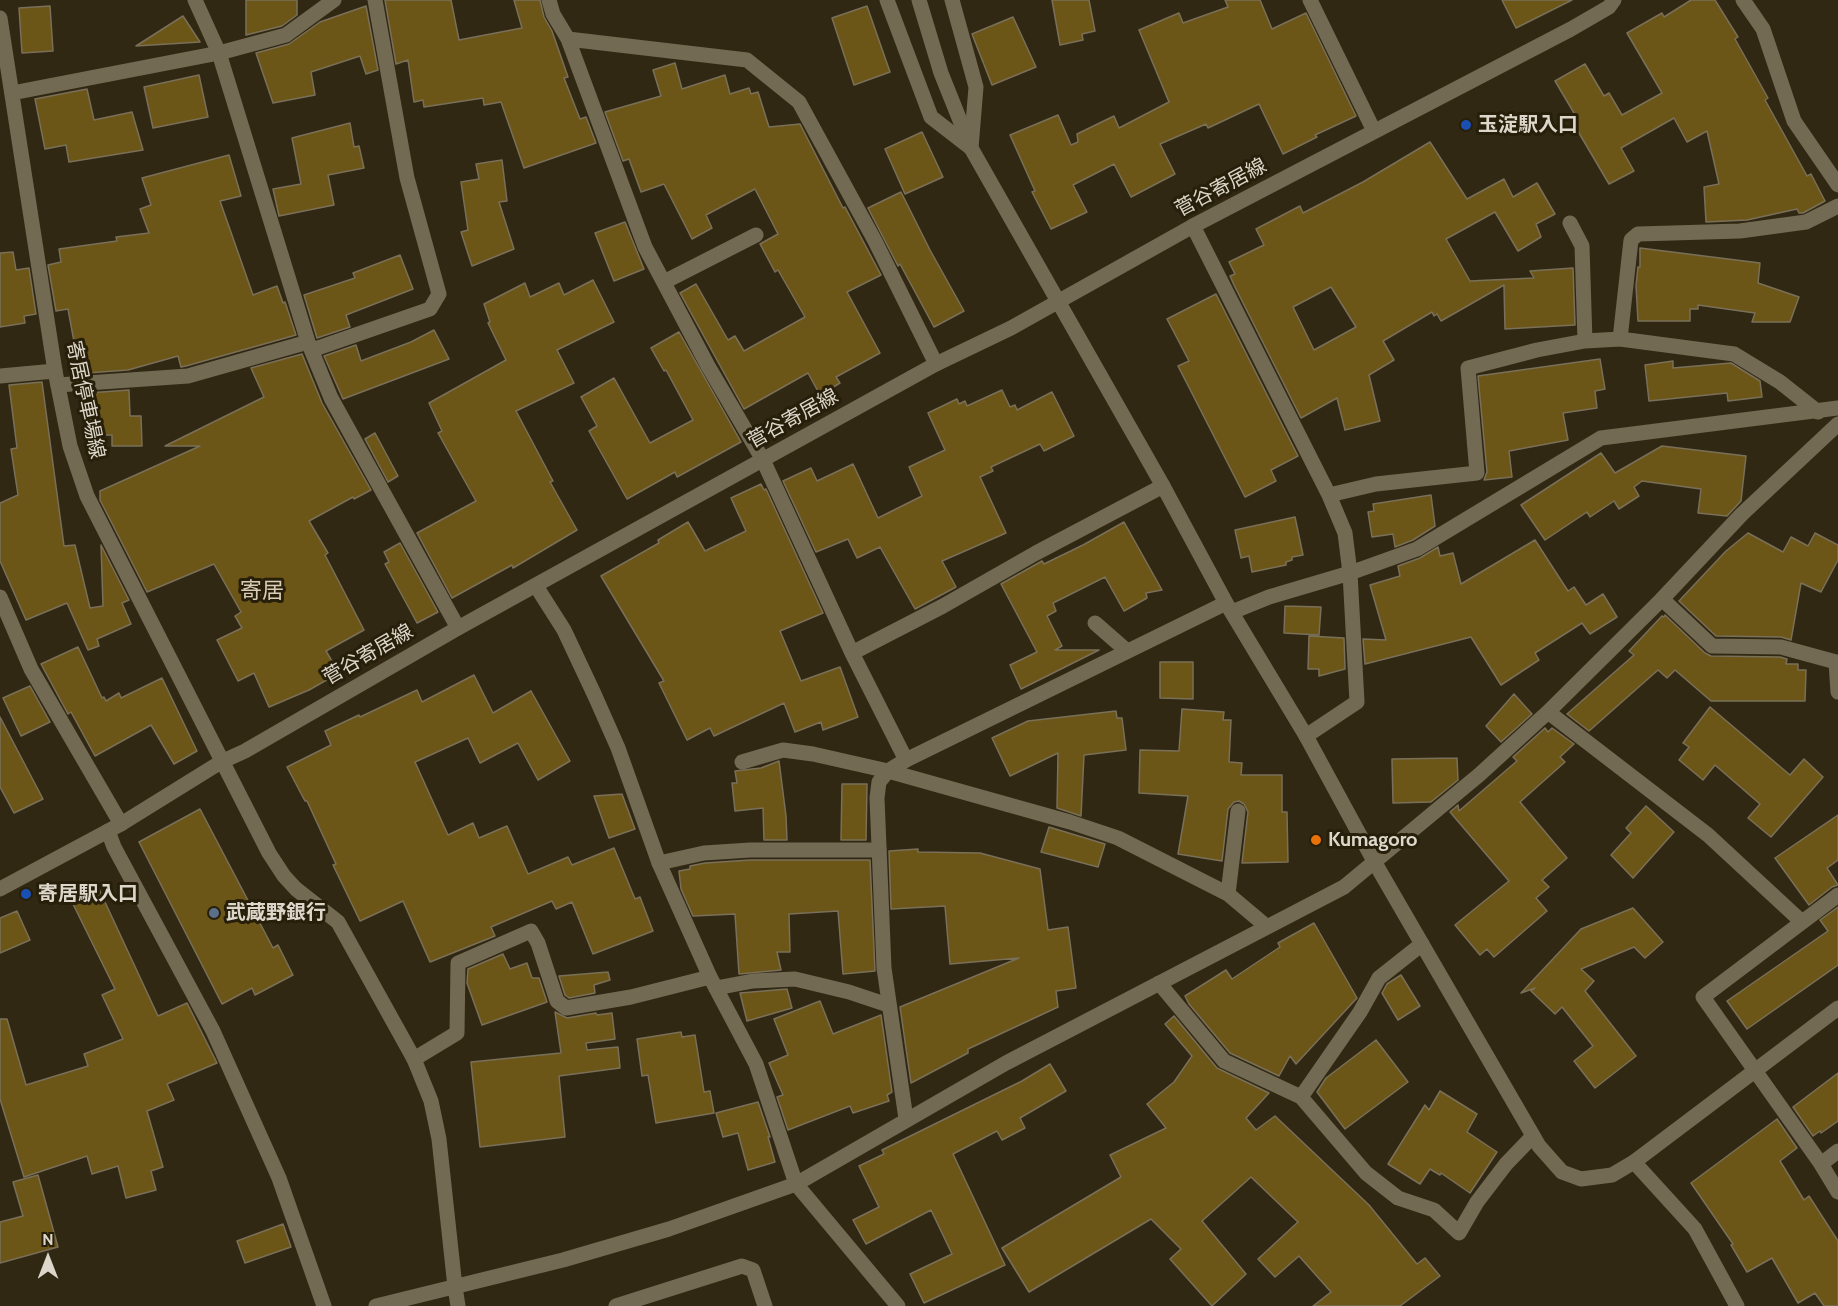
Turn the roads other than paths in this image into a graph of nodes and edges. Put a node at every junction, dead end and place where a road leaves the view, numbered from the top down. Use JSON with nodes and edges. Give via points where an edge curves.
{"nodes":[{"id":1,"x":195,"y":0,"type":"edge"},
{"id":2,"x":334,"y":0,"type":"edge"},
{"id":3,"x":375,"y":0,"type":"edge"},
{"id":4,"x":549,"y":0,"type":"edge"},
{"id":5,"x":887,"y":0,"type":"edge"},
{"id":6,"x":919,"y":0,"type":"edge"},
{"id":7,"x":952,"y":0,"type":"edge"},
{"id":8,"x":1310,"y":0,"type":"edge"},
{"id":9,"x":1614,"y":0,"type":"edge"},
{"id":10,"x":1743,"y":0,"type":"edge"},
{"id":11,"x":0,"y":18,"type":"edge"},
{"id":12,"x":568,"y":39,"type":"junction"},
{"id":13,"x":219,"y":54,"type":"junction"},
{"id":14,"x":6,"y":93,"type":"edge"},
{"id":15,"x":1374,"y":131,"type":"junction"},
{"id":16,"x":971,"y":148,"type":"junction"},
{"id":17,"x":1838,"y":185,"type":"edge"},
{"id":18,"x":1838,"y":206,"type":"edge"},
{"id":19,"x":1570,"y":223,"type":"dead end"},
{"id":20,"x":1194,"y":226,"type":"junction"},
{"id":21,"x":756,"y":235,"type":"dead end"},
{"id":22,"x":664,"y":282,"type":"junction"},
{"id":23,"x":1058,"y":302,"type":"junction"},
{"id":24,"x":1620,"y":339,"type":"junction"},
{"id":25,"x":1585,"y":342,"type":"junction"},
{"id":26,"x":310,"y":346,"type":"junction"},
{"id":27,"x":936,"y":364,"type":"junction"},
{"id":28,"x":0,"y":376,"type":"edge"},
{"id":29,"x":56,"y":378,"type":"junction"},
{"id":30,"x":1838,"y":408,"type":"edge"},
{"id":31,"x":1818,"y":412,"type":"junction"},
{"id":32,"x":1838,"y":424,"type":"edge"},
{"id":33,"x":763,"y":460,"type":"junction"},
{"id":34,"x":1162,"y":486,"type":"junction"},
{"id":35,"x":1329,"y":495,"type":"junction"},
{"id":36,"x":1350,"y":573,"type":"junction"},
{"id":37,"x":536,"y":586,"type":"junction"},
{"id":38,"x":0,"y":597,"type":"edge"},
{"id":39,"x":1662,"y":599,"type":"junction"},
{"id":40,"x":1229,"y":607,"type":"junction"},
{"id":41,"x":1095,"y":622,"type":"dead end"},
{"id":42,"x":458,"y":627,"type":"junction"},
{"id":43,"x":1127,"y":651,"type":"junction"},
{"id":44,"x":852,"y":653,"type":"junction"},
{"id":45,"x":1838,"y":692,"type":"edge"},
{"id":46,"x":1548,"y":712,"type":"junction"},
{"id":47,"x":1306,"y":736,"type":"junction"},
{"id":48,"x":906,"y":760,"type":"junction"},
{"id":49,"x":221,"y":762,"type":"junction"},
{"id":50,"x":742,"y":762,"type":"dead end"},
{"id":51,"x":888,"y":771,"type":"junction"},
{"id":52,"x":1238,"y":811,"type":"dead end"},
{"id":53,"x":115,"y":827,"type":"junction"},
{"id":54,"x":879,"y":850,"type":"junction"},
{"id":55,"x":658,"y":863,"type":"junction"},
{"id":56,"x":1375,"y":863,"type":"junction"},
{"id":57,"x":0,"y":889,"type":"edge"},
{"id":58,"x":1228,"y":894,"type":"junction"},
{"id":59,"x":1838,"y":896,"type":"edge"},
{"id":60,"x":1802,"y":922,"type":"junction"},
{"id":61,"x":1266,"y":926,"type":"junction"},
{"id":62,"x":1422,"y":944,"type":"junction"},
{"id":63,"x":713,"y":983,"type":"junction"},
{"id":64,"x":1159,"y":983,"type":"junction"},
{"id":65,"x":888,"y":1005,"type":"junction"},
{"id":66,"x":1838,"y":1008,"type":"edge"},
{"id":67,"x":414,"y":1059,"type":"junction"},
{"id":68,"x":1754,"y":1070,"type":"junction"},
{"id":69,"x":1301,"y":1097,"type":"junction"},
{"id":70,"x":906,"y":1119,"type":"junction"},
{"id":71,"x":1533,"y":1136,"type":"junction"},
{"id":72,"x":1838,"y":1151,"type":"edge"},
{"id":73,"x":1634,"y":1162,"type":"junction"},
{"id":74,"x":1821,"y":1164,"type":"junction"},
{"id":75,"x":796,"y":1184,"type":"junction"},
{"id":76,"x":1838,"y":1192,"type":"edge"},
{"id":77,"x":455,"y":1287,"type":"junction"},
{"id":78,"x":324,"y":1306,"type":"edge"},
{"id":79,"x":376,"y":1306,"type":"edge"},
{"id":80,"x":458,"y":1306,"type":"edge"},
{"id":81,"x":616,"y":1306,"type":"edge"},
{"id":82,"x":765,"y":1306,"type":"edge"},
{"id":83,"x":898,"y":1306,"type":"edge"},
{"id":84,"x":1737,"y":1306,"type":"edge"}],
"edges":[{"from":1,"to":13,"type":"street"},
{"from":2,"to":13,"type":"street","via":[[286,35]]},
{"from":3,"to":26,"type":"street","via":[[407,178],[439,294],[430,309]]},
{"from":4,"to":12,"type":"street"},
{"from":5,"to":16,"type":"street","via":[[931,117]]},
{"from":6,"to":16,"type":"street","via":[[941,73]]},
{"from":7,"to":16,"type":"street","via":[[976,87]]},
{"from":8,"to":15,"type":"street"},
{"from":9,"to":15,"type":"street","name":"菅谷寄居線","via":[[1609,7],[1571,29]]},
{"from":10,"to":17,"type":"street","via":[[1763,29],[1794,121]]},
{"from":11,"to":14,"type":"street","name":"寄居停車場線"},
{"from":12,"to":22,"type":"street","via":[[645,247]]},
{"from":12,"to":27,"type":"street","via":[[747,60],[799,102]]},
{"from":13,"to":14,"type":"street"},
{"from":13,"to":26,"type":"street"},
{"from":14,"to":29,"type":"street","name":"寄居停車場線"},
{"from":15,"to":20,"type":"street","name":"菅谷寄居線"},
{"from":16,"to":23,"type":"street"},
{"from":18,"to":24,"type":"street","via":[[1806,222],[1740,231],[1638,234],[1631,240]]},
{"from":19,"to":25,"type":"street","via":[[1582,246]]},
{"from":20,"to":23,"type":"street","name":"菅谷寄居線"},
{"from":20,"to":35,"type":"street"},
{"from":21,"to":22,"type":"street"},
{"from":22,"to":33,"type":"street"},
{"from":23,"to":27,"type":"street","name":"菅谷寄居線"},
{"from":23,"to":34,"type":"street"},
{"from":24,"to":25,"type":"street"},
{"from":24,"to":31,"type":"street","via":[[1734,354],[1780,382]]},
{"from":25,"to":35,"type":"street","via":[[1468,368],[1477,473],[1376,484]]},
{"from":26,"to":29,"type":"street","via":[[188,376]]},
{"from":26,"to":42,"type":"street","via":[[331,399]]},
{"from":27,"to":33,"type":"street","name":"菅谷寄居線"},
{"from":28,"to":29,"type":"street"},
{"from":29,"to":49,"type":"street","name":"寄居停車場線","via":[[70,446],[87,496]]},
{"from":30,"to":31,"type":"street"},
{"from":31,"to":36,"type":"street","via":[[1600,438],[1417,549]]},
{"from":32,"to":39,"type":"street","via":[[1742,514]]},
{"from":33,"to":37,"type":"street","name":"菅谷寄居線"},
{"from":33,"to":44,"type":"street"},
{"from":34,"to":40,"type":"street"},
{"from":34,"to":44,"type":"street"},
{"from":35,"to":36,"type":"street","via":[[1345,533]]},
{"from":36,"to":40,"type":"street"},
{"from":36,"to":47,"type":"street","via":[[1357,702]]},
{"from":37,"to":42,"type":"street","name":"菅谷寄居線"},
{"from":37,"to":55,"type":"street","via":[[564,630],[600,706]]},
{"from":38,"to":53,"type":"street","via":[[31,669]]},
{"from":39,"to":45,"type":"street","via":[[1712,646],[1781,647],[1836,662]]},
{"from":39,"to":46,"type":"street"},
{"from":40,"to":43,"type":"street"},
{"from":40,"to":47,"type":"street"},
{"from":41,"to":43,"type":"street"},
{"from":42,"to":49,"type":"street","name":"菅谷寄居線"},
{"from":43,"to":48,"type":"street"},
{"from":44,"to":48,"type":"street"},
{"from":46,"to":56,"type":"street"},
{"from":46,"to":60,"type":"street","via":[[1708,835]]},
{"from":47,"to":56,"type":"street"},
{"from":48,"to":51,"type":"street"},
{"from":49,"to":53,"type":"street","name":"菅谷寄居線"},
{"from":49,"to":67,"type":"street","name":"寄居停車場線","via":[[284,876],[338,922]]},
{"from":50,"to":51,"type":"street","via":[[783,750]]},
{"from":51,"to":54,"type":"street","via":[[879,782]]},
{"from":51,"to":58,"type":"street","via":[[1118,838]]},
{"from":52,"to":58,"type":"street"},
{"from":53,"to":57,"type":"street","name":"菅谷寄居線"},
{"from":53,"to":78,"type":"street","via":[[114,847],[213,1030],[279,1178]]},
{"from":54,"to":55,"type":"street","via":[[750,850],[704,853]]},
{"from":54,"to":65,"type":"street"},
{"from":55,"to":63,"type":"street"},
{"from":56,"to":61,"type":"street","via":[[1344,887]]},
{"from":56,"to":62,"type":"street"},
{"from":58,"to":61,"type":"street"},
{"from":59,"to":60,"type":"street"},
{"from":60,"to":68,"type":"street","via":[[1703,997]]},
{"from":61,"to":64,"type":"street"},
{"from":62,"to":69,"type":"street","via":[[1379,978]]},
{"from":62,"to":71,"type":"street"},
{"from":63,"to":65,"type":"street","via":[[795,980]]},
{"from":63,"to":67,"type":"street","via":[[566,1008],[557,1001],[531,931],[458,963],[458,1034]]},
{"from":63,"to":75,"type":"street","via":[[756,1064]]},
{"from":64,"to":69,"type":"street","via":[[1224,1061]]},
{"from":64,"to":70,"type":"street"},
{"from":65,"to":70,"type":"street"},
{"from":66,"to":68,"type":"street"},
{"from":67,"to":77,"type":"street","name":"寄居停車場線","via":[[439,1139]]},
{"from":68,"to":73,"type":"street"},
{"from":68,"to":74,"type":"street"},
{"from":69,"to":71,"type":"street","via":[[1366,1173],[1398,1198],[1434,1210],[1459,1233],[1506,1164]]},
{"from":70,"to":75,"type":"street"},
{"from":71,"to":73,"type":"street","via":[[1562,1172],[1581,1179],[1612,1175]]},
{"from":72,"to":74,"type":"street"},
{"from":73,"to":84,"type":"street","via":[[1695,1229]]},
{"from":74,"to":76,"type":"street"},
{"from":75,"to":77,"type":"street","via":[[669,1229]]},
{"from":75,"to":83,"type":"street"},
{"from":77,"to":79,"type":"street"},
{"from":77,"to":80,"type":"street","name":"寄居停車場線"},
{"from":81,"to":82,"type":"street","via":[[742,1266],[753,1270]]}]}
